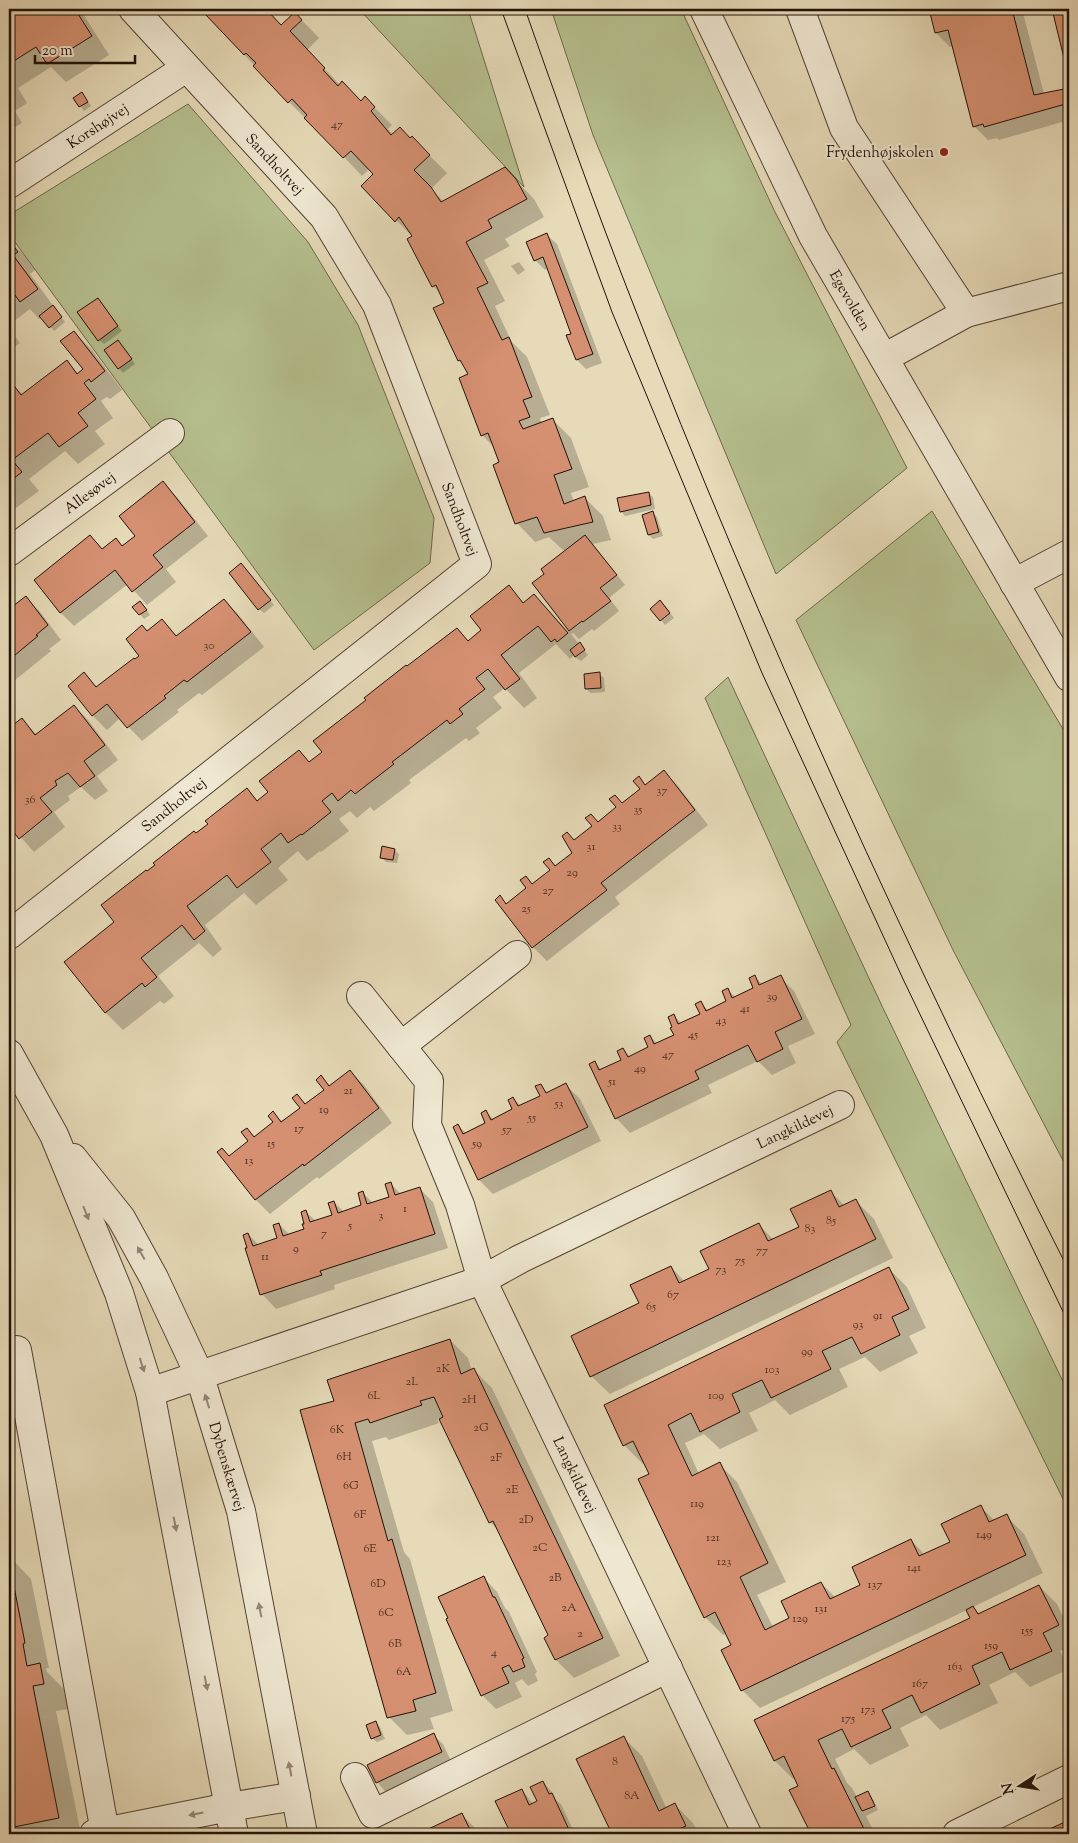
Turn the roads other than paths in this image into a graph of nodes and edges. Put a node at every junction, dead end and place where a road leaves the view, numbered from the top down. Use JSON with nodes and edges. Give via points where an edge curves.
{"nodes":[{"id":1,"x":133,"y":9,"type":"edge"},
{"id":2,"x":704,"y":9,"type":"edge"},
{"id":3,"x":800,"y":9,"type":"edge"},
{"id":4,"x":186,"y":68,"type":"junction"},
{"id":5,"x":9,"y":184,"type":"edge"},
{"id":6,"x":1069,"y":286,"type":"edge"},
{"id":7,"x":966,"y":313,"type":"junction"},
{"id":8,"x":884,"y":358,"type":"junction"},
{"id":9,"x":170,"y":433,"type":"dead end"},
{"id":10,"x":9,"y":552,"type":"edge"},
{"id":11,"x":1069,"y":554,"type":"edge"},
{"id":12,"x":1014,"y":583,"type":"junction"},
{"id":13,"x":1069,"y":677,"type":"edge"},
{"id":14,"x":9,"y":935,"type":"edge"},
{"id":15,"x":517,"y":955,"type":"dead end"},
{"id":16,"x":361,"y":996,"type":"dead end"},
{"id":17,"x":401,"y":1046,"type":"junction"},
{"id":18,"x":9,"y":1054,"type":"edge"},
{"id":19,"x":840,"y":1105,"type":"dead end"},
{"id":20,"x":54,"y":1135,"type":"junction"},
{"id":21,"x":482,"y":1280,"type":"junction"},
{"id":22,"x":17,"y":1350,"type":"dead end"},
{"id":23,"x":199,"y":1374,"type":"junction"},
{"id":24,"x":150,"y":1392,"type":"junction"},
{"id":25,"x":668,"y":1668,"type":"junction"},
{"id":26,"x":355,"y":1777,"type":"dead end"},
{"id":27,"x":1069,"y":1779,"type":"edge"},
{"id":28,"x":296,"y":1796,"type":"junction"},
{"id":29,"x":229,"y":1807,"type":"junction"},
{"id":30,"x":99,"y":1833,"type":"edge"},
{"id":31,"x":234,"y":1834,"type":"edge"},
{"id":32,"x":303,"y":1834,"type":"edge"},
{"id":33,"x":747,"y":1834,"type":"edge"},
{"id":34,"x":957,"y":1834,"type":"edge"}],
"edges":[{"from":1,"to":4,"type":"street","name":"Sandholtvej"},
{"from":2,"to":8,"type":"street","name":"Egevolden","via":[[813,236]]},
{"from":3,"to":7,"type":"street","via":[[844,128]]},
{"from":4,"to":5,"type":"street","name":"Korshøjvej"},
{"from":4,"to":14,"type":"street","name":"Sandholtvej","via":[[324,217],[377,304],[477,564]]},
{"from":6,"to":7,"type":"street"},
{"from":7,"to":8,"type":"street"},
{"from":8,"to":12,"type":"street","name":"Egevolden"},
{"from":9,"to":10,"type":"street","name":"Allesøvej"},
{"from":11,"to":12,"type":"street"},
{"from":12,"to":13,"type":"street","name":"Egevolden"},
{"from":15,"to":17,"type":"street"},
{"from":16,"to":17,"type":"street","name":"Langkildevej"},
{"from":17,"to":21,"type":"street","name":"Langkildevej","via":[[429,1080],[427,1125],[460,1205]]},
{"from":18,"to":20,"type":"street","name":"Dybenskærvej"},
{"from":19,"to":21,"type":"street","name":"Langkildevej"},
{"from":23,"to":20,"type":"street","name":"Dybenskærvej","one_way":true,"via":[[154,1278],[121,1218]]},
{"from":20,"to":24,"type":"street","name":"Dybenskærvej","one_way":true,"via":[[119,1293]]},
{"from":21,"to":23,"type":"street","name":"Langkildevej"},
{"from":21,"to":25,"type":"street","name":"Langkildevej"},
{"from":22,"to":30,"type":"street"},
{"from":23,"to":24,"type":"street","name":"Langkildevej"},
{"from":28,"to":23,"type":"street","name":"Dybenskærvej","one_way":true,"via":[[241,1512]]},
{"from":24,"to":29,"type":"street","name":"Dybenskærvej","one_way":true},
{"from":25,"to":26,"type":"street","via":[[373,1814]]},
{"from":25,"to":33,"type":"street","name":"Langkildevej"},
{"from":27,"to":34,"type":"street"},
{"from":28,"to":29,"type":"street"},
{"from":28,"to":32,"type":"street","name":"Dybenskærvej"},
{"from":29,"to":30,"type":"street","one_way":true},
{"from":29,"to":31,"type":"street","name":"Dybenskærvej"}]}
